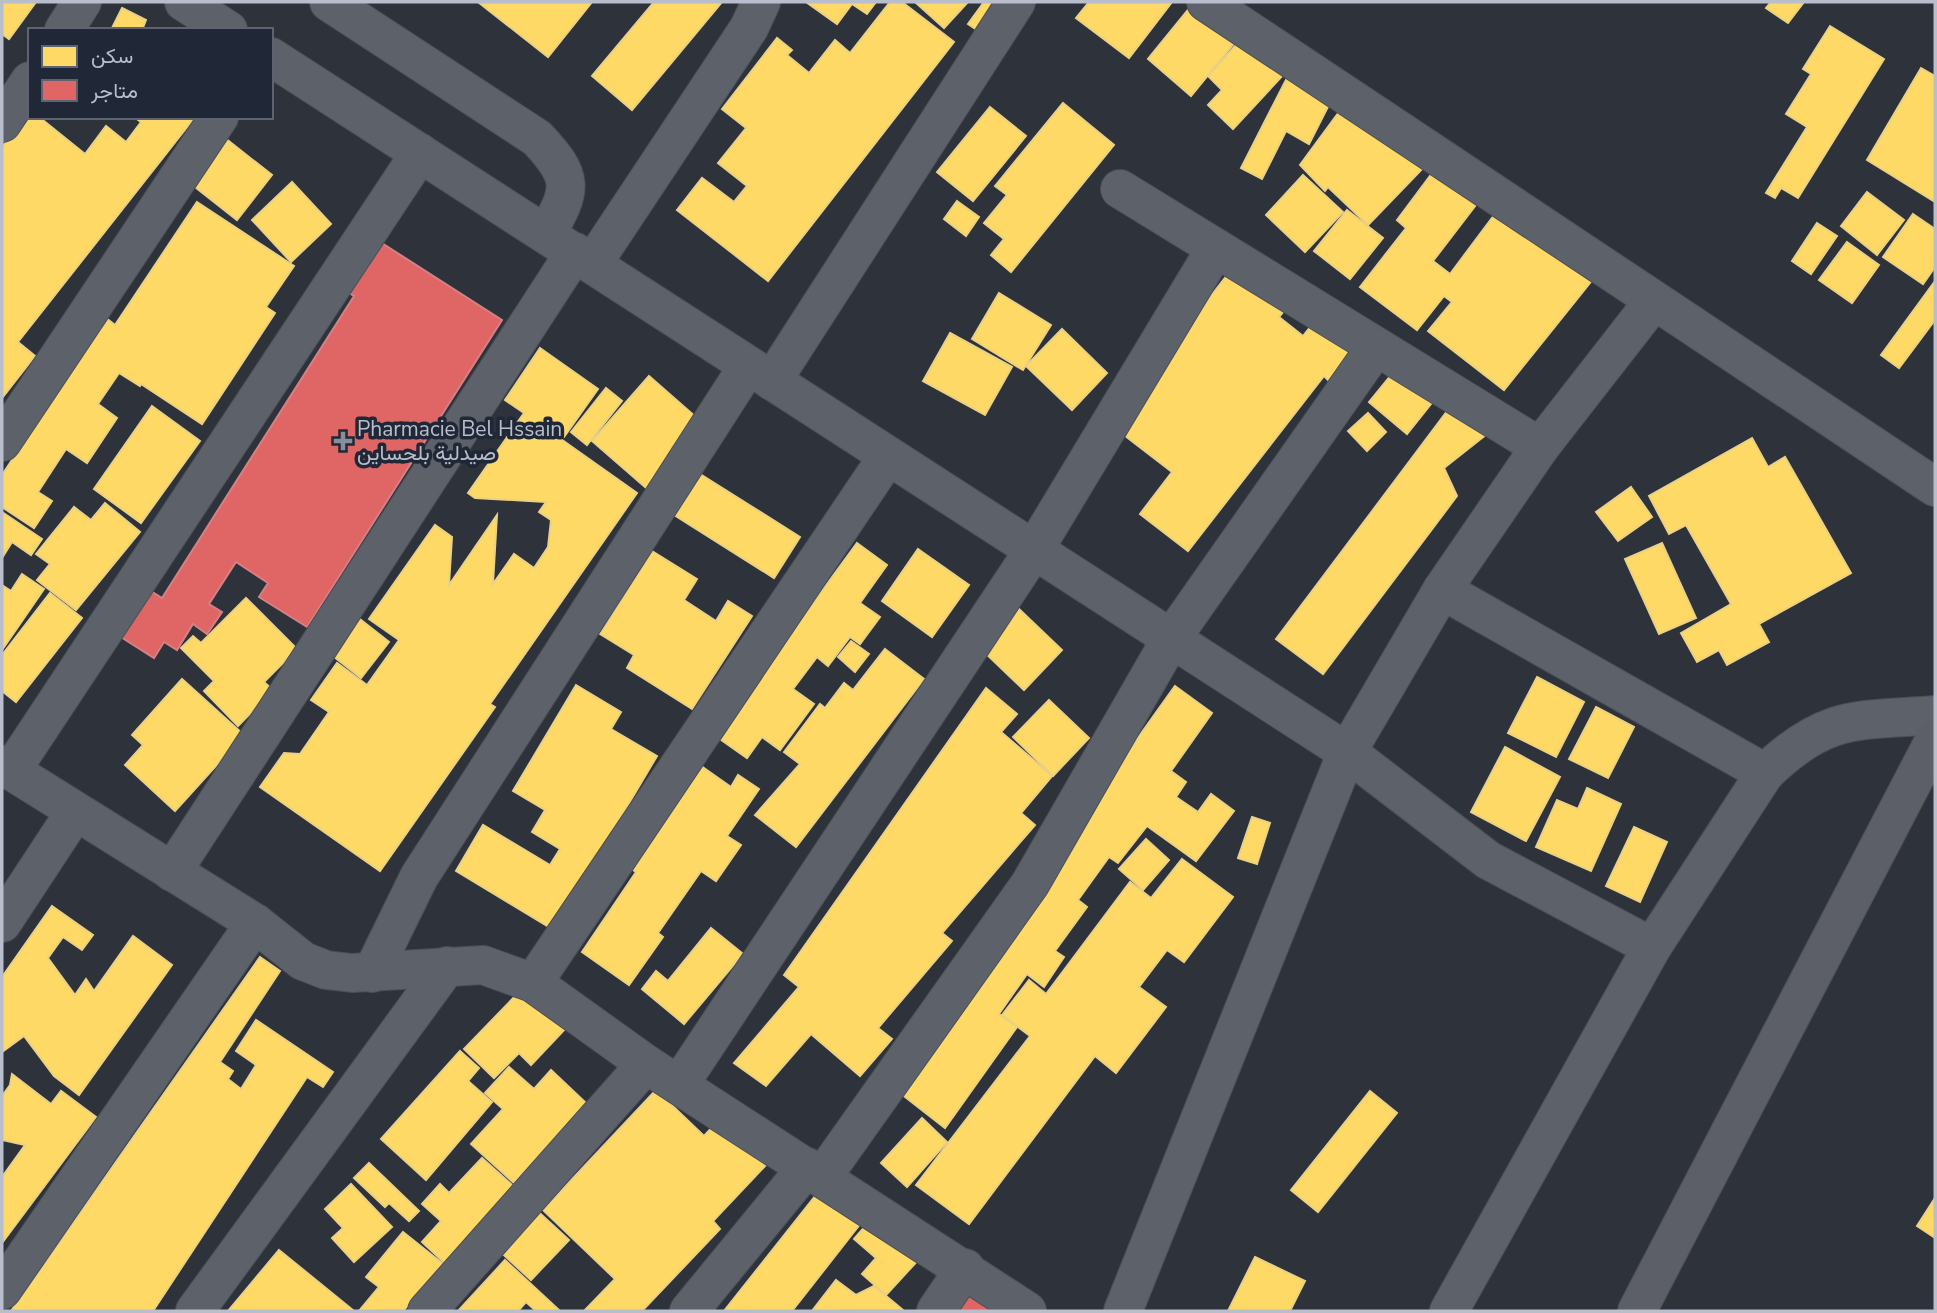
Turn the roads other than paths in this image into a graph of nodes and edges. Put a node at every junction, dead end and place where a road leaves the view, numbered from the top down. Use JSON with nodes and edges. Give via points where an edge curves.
{"nodes":[{"id":1,"x":82,"y":2,"type":"edge"},
{"id":2,"x":184,"y":2,"type":"edge"},
{"id":3,"x":329,"y":2,"type":"edge"},
{"id":4,"x":761,"y":2,"type":"edge"},
{"id":5,"x":1016,"y":2,"type":"edge"},
{"id":6,"x":1206,"y":2,"type":"edge"},
{"id":7,"x":65,"y":28,"type":"edge"},
{"id":8,"x":225,"y":28,"type":"edge"},
{"id":9,"x":273,"y":58,"type":"edge"},
{"id":10,"x":28,"y":84,"type":"edge"},
{"id":11,"x":218,"y":119,"type":"edge"},
{"id":12,"x":2,"y":123,"type":"edge"},
{"id":13,"x":420,"y":153,"type":"junction"},
{"id":14,"x":1120,"y":189,"type":"dead end"},
{"id":15,"x":1216,"y":248,"type":"junction"},
{"id":16,"x":571,"y":250,"type":"junction"},
{"id":17,"x":1653,"y":302,"type":"junction"},
{"id":18,"x":1376,"y":347,"type":"junction"},
{"id":19,"x":760,"y":374,"type":"junction"},
{"id":20,"x":2,"y":442,"type":"edge"},
{"id":21,"x":1540,"y":447,"type":"junction"},
{"id":22,"x":888,"y":456,"type":"junction"},
{"id":23,"x":1935,"y":487,"type":"edge"},
{"id":24,"x":1034,"y":550,"type":"junction"},
{"id":25,"x":1442,"y":590,"type":"junction"},
{"id":26,"x":1171,"y":639,"type":"junction"},
{"id":27,"x":1935,"y":715,"type":"edge"},
{"id":28,"x":1935,"y":739,"type":"edge"},
{"id":29,"x":1348,"y":752,"type":"junction"},
{"id":30,"x":6,"y":768,"type":"edge"},
{"id":31,"x":1765,"y":773,"type":"junction"},
{"id":32,"x":1924,"y":789,"type":"edge"},
{"id":33,"x":75,"y":812,"type":"junction"},
{"id":34,"x":172,"y":872,"type":"junction"},
{"id":35,"x":2,"y":923,"type":"edge"},
{"id":36,"x":255,"y":923,"type":"junction"},
{"id":37,"x":1652,"y":947,"type":"junction"},
{"id":38,"x":447,"y":966,"type":"junction"},
{"id":39,"x":372,"y":973,"type":"junction"},
{"id":40,"x":533,"y":983,"type":"junction"},
{"id":41,"x":646,"y":1064,"type":"junction"},
{"id":42,"x":679,"y":1085,"type":"junction"},
{"id":43,"x":815,"y":1171,"type":"junction"},
{"id":44,"x":965,"y":1268,"type":"junction"},
{"id":45,"x":2,"y":1290,"type":"edge"},
{"id":46,"x":195,"y":1311,"type":"edge"},
{"id":47,"x":427,"y":1311,"type":"edge"},
{"id":48,"x":689,"y":1311,"type":"edge"},
{"id":49,"x":936,"y":1311,"type":"edge"},
{"id":50,"x":1027,"y":1311,"type":"edge"},
{"id":51,"x":1123,"y":1311,"type":"edge"},
{"id":52,"x":1449,"y":1311,"type":"edge"},
{"id":53,"x":1637,"y":1311,"type":"edge"}],
"edges":[{"from":1,"to":7,"type":"street"},
{"from":2,"to":8,"type":"street"},
{"from":3,"to":16,"type":"street","via":[[537,138],[557,159],[567,179]]},
{"from":4,"to":16,"type":"street","via":[[750,29]]},
{"from":5,"to":19,"type":"street"},
{"from":6,"to":17,"type":"street"},
{"from":9,"to":13,"type":"street"},
{"from":10,"to":12,"type":"street"},
{"from":11,"to":20,"type":"street"},
{"from":13,"to":16,"type":"street"},
{"from":13,"to":30,"type":"street"},
{"from":14,"to":15,"type":"street"},
{"from":15,"to":18,"type":"street"},
{"from":15,"to":24,"type":"street"},
{"from":16,"to":19,"type":"street"},
{"from":16,"to":34,"type":"street"},
{"from":17,"to":21,"type":"street"},
{"from":17,"to":23,"type":"street"},
{"from":18,"to":21,"type":"street"},
{"from":18,"to":26,"type":"street"},
{"from":19,"to":22,"type":"street"},
{"from":19,"to":39,"type":"street","via":[[419,877]]},
{"from":21,"to":25,"type":"street"},
{"from":22,"to":24,"type":"street"},
{"from":22,"to":40,"type":"street"},
{"from":24,"to":26,"type":"street"},
{"from":24,"to":42,"type":"street"},
{"from":25,"to":29,"type":"street"},
{"from":25,"to":31,"type":"street"},
{"from":26,"to":29,"type":"street"},
{"from":26,"to":43,"type":"street","via":[[1030,884]]},
{"from":27,"to":31,"type":"street","via":[[1824,728],[1788,751]]},
{"from":28,"to":32,"type":"street"},
{"from":29,"to":37,"type":"street","via":[[1489,860]]},
{"from":29,"to":51,"type":"street"},
{"from":30,"to":33,"type":"street"},
{"from":31,"to":37,"type":"street"},
{"from":32,"to":53,"type":"street"},
{"from":33,"to":34,"type":"street"},
{"from":33,"to":35,"type":"street"},
{"from":34,"to":36,"type":"street"},
{"from":36,"to":39,"type":"street","via":[[303,961],[326,970]]},
{"from":36,"to":45,"type":"street"},
{"from":37,"to":52,"type":"street"},
{"from":38,"to":39,"type":"street"},
{"from":38,"to":40,"type":"street","via":[[483,965]]},
{"from":38,"to":46,"type":"street"},
{"from":40,"to":41,"type":"street"},
{"from":41,"to":42,"type":"street"},
{"from":41,"to":47,"type":"street"},
{"from":42,"to":43,"type":"street"},
{"from":43,"to":44,"type":"street"},
{"from":43,"to":48,"type":"street"},
{"from":44,"to":49,"type":"street"},
{"from":44,"to":50,"type":"street"}]}
